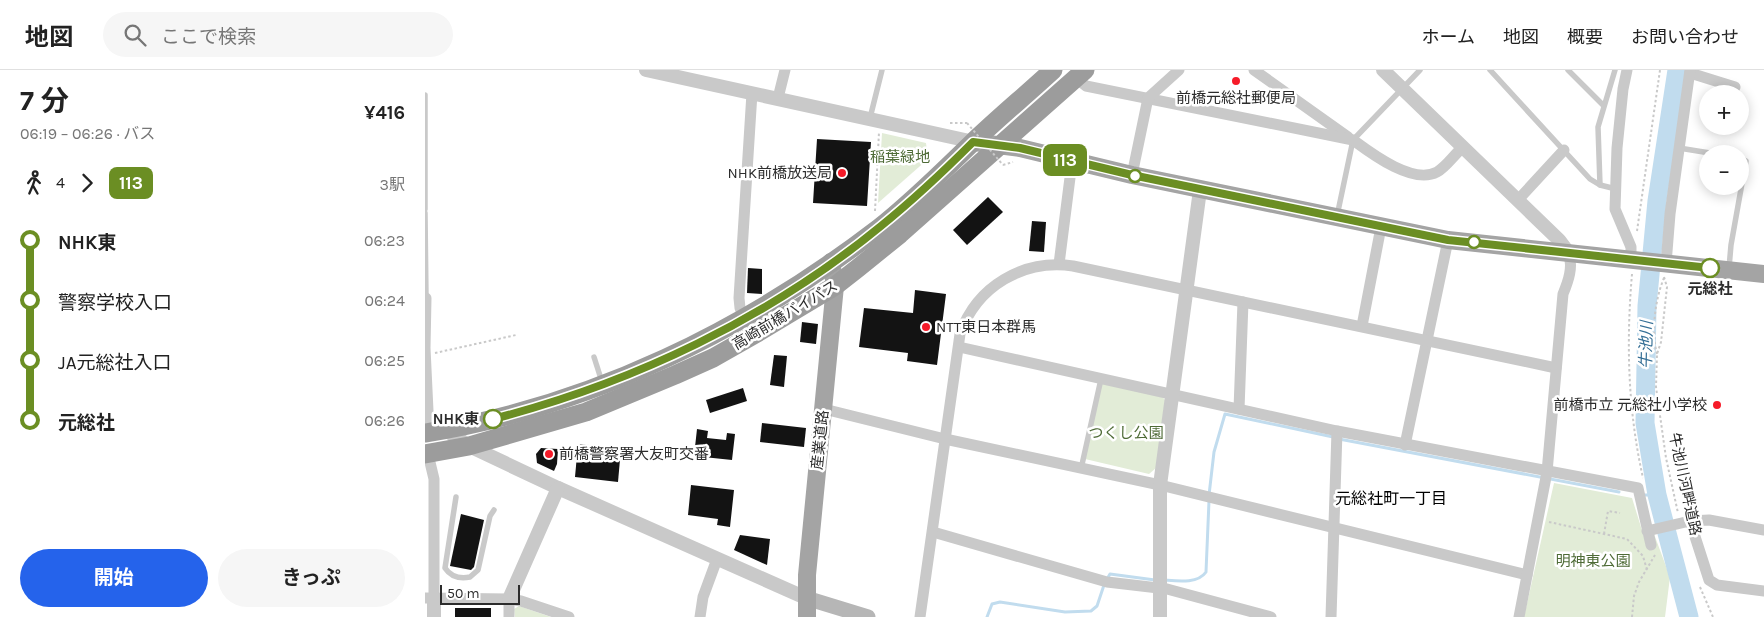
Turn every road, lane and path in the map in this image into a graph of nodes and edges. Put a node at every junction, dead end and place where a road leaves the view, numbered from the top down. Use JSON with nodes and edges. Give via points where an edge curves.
{"nodes":[{"id":1,"x":646,"y":70,"type":"edge"},
{"id":2,"x":785,"y":70,"type":"edge"},
{"id":3,"x":882,"y":70,"type":"edge"},
{"id":4,"x":1053,"y":70,"type":"edge"},
{"id":5,"x":1179,"y":70,"type":"edge"},
{"id":6,"x":1254,"y":70,"type":"edge"},
{"id":7,"x":1383,"y":70,"type":"edge"},
{"id":8,"x":1420,"y":70,"type":"edge"},
{"id":9,"x":1490,"y":70,"type":"edge"},
{"id":10,"x":1569,"y":70,"type":"edge"},
{"id":11,"x":1615,"y":70,"type":"edge"},
{"id":12,"x":1627,"y":70,"type":"edge"},
{"id":13,"x":1660,"y":70,"type":"edge"},
{"id":14,"x":1690,"y":71,"type":"edge"},
{"id":15,"x":663,"y":72,"type":"edge"},
{"id":16,"x":1080,"y":74,"type":"edge"},
{"id":17,"x":1727,"y":85,"type":"edge"},
{"id":18,"x":1403,"y":88,"type":"junction"},
{"id":19,"x":752,"y":92,"type":"junction"},
{"id":20,"x":425,"y":95,"type":"edge"},
{"id":21,"x":778,"y":98,"type":"junction"},
{"id":22,"x":1148,"y":98,"type":"junction"},
{"id":23,"x":1603,"y":105,"type":"junction"},
{"id":24,"x":870,"y":118,"type":"junction"},
{"id":25,"x":948,"y":123,"type":"dead end"},
{"id":26,"x":879,"y":130,"type":"dead end"},
{"id":27,"x":1353,"y":140,"type":"junction"},
{"id":28,"x":973,"y":142,"type":"junction"},
{"id":29,"x":1001,"y":145,"type":"junction"},
{"id":30,"x":1462,"y":148,"type":"junction"},
{"id":31,"x":1679,"y":148,"type":"junction"},
{"id":32,"x":1564,"y":150,"type":"junction"},
{"id":33,"x":1699,"y":151,"type":"edge"},
{"id":34,"x":1072,"y":162,"type":"junction"},
{"id":35,"x":1003,"y":165,"type":"dead end"},
{"id":36,"x":1132,"y":175,"type":"junction"},
{"id":37,"x":1600,"y":185,"type":"junction"},
{"id":38,"x":1616,"y":189,"type":"junction"},
{"id":39,"x":1200,"y":190,"type":"junction"},
{"id":40,"x":1740,"y":195,"type":"edge"},
{"id":41,"x":1517,"y":200,"type":"junction"},
{"id":42,"x":425,"y":209,"type":"edge"},
{"id":43,"x":875,"y":211,"type":"dead end"},
{"id":44,"x":425,"y":213,"type":"edge"},
{"id":45,"x":1337,"y":218,"type":"junction"},
{"id":46,"x":1381,"y":227,"type":"junction"},
{"id":47,"x":1448,"y":240,"type":"junction"},
{"id":48,"x":1568,"y":252,"type":"junction"},
{"id":49,"x":1633,"y":256,"type":"junction"},
{"id":50,"x":831,"y":262,"type":"junction"},
{"id":51,"x":1059,"y":264,"type":"junction"},
{"id":52,"x":1664,"y":268,"type":"junction"},
{"id":53,"x":1729,"y":271,"type":"junction"},
{"id":54,"x":1764,"y":274,"type":"edge"},
{"id":55,"x":835,"y":286,"type":"junction"},
{"id":56,"x":1187,"y":292,"type":"junction"},
{"id":57,"x":427,"y":298,"type":"joint"},
{"id":58,"x":1243,"y":302,"type":"junction"},
{"id":59,"x":744,"y":318,"type":"junction"},
{"id":60,"x":1362,"y":326,"type":"junction"},
{"id":61,"x":516,"y":335,"type":"dead end"},
{"id":62,"x":1426,"y":341,"type":"junction"},
{"id":63,"x":959,"y":347,"type":"junction"},
{"id":64,"x":425,"y":354,"type":"edge"},
{"id":65,"x":1657,"y":354,"type":"junction"},
{"id":66,"x":594,"y":357,"type":"dead end"},
{"id":67,"x":1556,"y":368,"type":"junction"},
{"id":68,"x":1101,"y":379,"type":"junction"},
{"id":69,"x":607,"y":394,"type":"junction"},
{"id":70,"x":1173,"y":394,"type":"junction"},
{"id":71,"x":823,"y":409,"type":"junction"},
{"id":72,"x":1239,"y":409,"type":"junction"},
{"id":73,"x":1337,"y":431,"type":"junction"},
{"id":74,"x":433,"y":432,"type":"edge"},
{"id":75,"x":945,"y":439,"type":"junction"},
{"id":76,"x":1405,"y":444,"type":"junction"},
{"id":77,"x":469,"y":446,"type":"junction"},
{"id":78,"x":428,"y":462,"type":"edge"},
{"id":79,"x":1081,"y":468,"type":"junction"},
{"id":80,"x":1547,"y":472,"type":"junction"},
{"id":81,"x":1160,"y":485,"type":"junction"},
{"id":82,"x":558,"y":488,"type":"junction"},
{"id":83,"x":1637,"y":488,"type":"junction"},
{"id":84,"x":456,"y":497,"type":"dead end"},
{"id":85,"x":494,"y":510,"type":"dead end"},
{"id":86,"x":1620,"y":513,"type":"dead end"},
{"id":87,"x":1539,"y":520,"type":"junction"},
{"id":88,"x":1682,"y":524,"type":"junction"},
{"id":89,"x":1333,"y":528,"type":"junction"},
{"id":90,"x":1764,"y":530,"type":"edge"},
{"id":91,"x":1651,"y":531,"type":"junction"},
{"id":92,"x":933,"y":532,"type":"junction"},
{"id":93,"x":1604,"y":534,"type":"junction"},
{"id":94,"x":1651,"y":545,"type":"joint"},
{"id":95,"x":717,"y":560,"type":"junction"},
{"id":96,"x":1647,"y":570,"type":"junction"},
{"id":97,"x":1527,"y":575,"type":"junction"},
{"id":98,"x":1700,"y":586,"type":"dead end"},
{"id":99,"x":1160,"y":588,"type":"junction"},
{"id":100,"x":1764,"y":591,"type":"edge"},
{"id":101,"x":429,"y":598,"type":"edge"},
{"id":102,"x":806,"y":598,"type":"junction"},
{"id":103,"x":509,"y":599,"type":"junction"},
{"id":104,"x":434,"y":617,"type":"edge"},
{"id":105,"x":509,"y":617,"type":"edge"},
{"id":106,"x":569,"y":617,"type":"edge"},
{"id":107,"x":700,"y":617,"type":"edge"},
{"id":108,"x":807,"y":617,"type":"edge"},
{"id":109,"x":868,"y":617,"type":"edge"},
{"id":110,"x":920,"y":617,"type":"edge"},
{"id":111,"x":1160,"y":617,"type":"edge"},
{"id":112,"x":1271,"y":617,"type":"edge"},
{"id":113,"x":1331,"y":617,"type":"edge"},
{"id":114,"x":1519,"y":617,"type":"edge"},
{"id":115,"x":1632,"y":617,"type":"edge"},
{"id":116,"x":1713,"y":617,"type":"edge"}],
"edges":[{"from":1,"to":15,"type":"street"},
{"from":2,"to":21,"type":"street"},
{"from":3,"to":24,"type":"lane"},
{"from":4,"to":28,"type":"highway","name":"高崎前橋バイパス"},
{"from":5,"to":22,"type":"street"},
{"from":6,"to":27,"type":"street"},
{"from":7,"to":18,"type":"street"},
{"from":8,"to":18,"type":"lane"},
{"from":9,"to":32,"type":"lane"},
{"from":10,"to":23,"type":"lane"},
{"from":11,"to":23,"type":"lane"},
{"from":12,"to":38,"type":"street","via":[[1618,138]]},
{"from":13,"to":49,"type":"path"},
{"from":14,"to":17,"type":"street"},
{"from":14,"to":31,"type":"street"},
{"from":15,"to":19,"type":"street"},
{"from":16,"to":22,"type":"street","via":[[1086,86]]},
{"from":16,"to":29,"type":"highway","name":"高崎前橋バイパス"},
{"from":18,"to":27,"type":"lane"},
{"from":18,"to":30,"type":"street"},
{"from":19,"to":21,"type":"street"},
{"from":19,"to":59,"type":"street","via":[[739,298]]},
{"from":20,"to":42,"type":"lane"},
{"from":21,"to":24,"type":"street"},
{"from":22,"to":27,"type":"street"},
{"from":22,"to":36,"type":"street"},
{"from":23,"to":37,"type":"lane","via":[[1597,138]]},
{"from":24,"to":28,"type":"street"},
{"from":25,"to":35,"type":"path","bridge":true,"via":[[967,123]]},
{"from":26,"to":43,"type":"path"},
{"from":27,"to":30,"type":"street","via":[[1377,157],[1417,174],[1435,173]]},
{"from":27,"to":45,"type":"lane"},
{"from":28,"to":29,"type":"main road"},
{"from":28,"to":50,"type":"highway","name":"高崎前橋バイパス","via":[[880,227]]},
{"from":29,"to":34,"type":"main road"},
{"from":29,"to":55,"type":"highway","name":"高崎前橋バイパス"},
{"from":30,"to":41,"type":"street"},
{"from":31,"to":33,"type":"lane"},
{"from":31,"to":52,"type":"street"},
{"from":32,"to":37,"type":"lane","via":[[1590,179]]},
{"from":32,"to":41,"type":"street"},
{"from":34,"to":36,"type":"main road"},
{"from":34,"to":51,"type":"street"},
{"from":36,"to":39,"type":"main road"},
{"from":37,"to":38,"type":"lane"},
{"from":38,"to":49,"type":"street","via":[[1616,215]]},
{"from":39,"to":45,"type":"main road"},
{"from":39,"to":56,"type":"street"},
{"from":40,"to":53,"type":"lane"},
{"from":41,"to":48,"type":"street"},
{"from":44,"to":57,"type":"lane"},
{"from":45,"to":46,"type":"main road"},
{"from":46,"to":47,"type":"main road"},
{"from":46,"to":60,"type":"street"},
{"from":47,"to":48,"type":"main road"},
{"from":47,"to":62,"type":"street"},
{"from":48,"to":49,"type":"main road"},
{"from":48,"to":67,"type":"street","via":[[1571,260],[1569,280],[1563,294]]},
{"from":49,"to":52,"type":"main road"},
{"from":49,"to":83,"type":"path","via":[[1628,344],[1630,394],[1633,435],[1644,484]]},
{"from":50,"to":55,"type":"main road","name":"産業道路"},
{"from":50,"to":59,"type":"highway","name":"高崎前橋バイパス"},
{"from":51,"to":56,"type":"street"},
{"from":51,"to":63,"type":"street","via":[[1022,270],[988,289],[964,323]]},
{"from":52,"to":53,"type":"main road"},
{"from":52,"to":65,"type":"path","name":"牛池川河畔道路","via":[[1667,287]]},
{"from":52,"to":65,"type":"path","via":[[1658,291],[1654,343]]},
{"from":53,"to":54,"type":"main road"},
{"from":55,"to":69,"type":"highway","name":"高崎前橋バイパス","via":[[713,358]]},
{"from":55,"to":71,"type":"main road","name":"産業道路"},
{"from":56,"to":58,"type":"street"},
{"from":56,"to":70,"type":"street"},
{"from":57,"to":64,"type":"street"},
{"from":58,"to":60,"type":"street"},
{"from":58,"to":72,"type":"street"},
{"from":59,"to":69,"type":"highway","name":"高崎前橋バイパス"},
{"from":60,"to":62,"type":"street"},
{"from":61,"to":64,"type":"path"},
{"from":62,"to":67,"type":"street"},
{"from":62,"to":76,"type":"street"},
{"from":63,"to":68,"type":"street"},
{"from":63,"to":75,"type":"street"},
{"from":64,"to":74,"type":"street"},
{"from":65,"to":88,"type":"path","name":"牛池川河畔道路","via":[[1659,414]]},
{"from":66,"to":69,"type":"lane"},
{"from":67,"to":80,"type":"street"},
{"from":68,"to":70,"type":"street"},
{"from":68,"to":79,"type":"lane"},
{"from":69,"to":74,"type":"highway","name":"高崎前橋バイパス"},
{"from":69,"to":77,"type":"highway","name":"高崎前橋バイパス","via":[[549,423]]},
{"from":70,"to":72,"type":"street"},
{"from":70,"to":81,"type":"street"},
{"from":71,"to":75,"type":"street"},
{"from":71,"to":102,"type":"main road","name":"産業道路"},
{"from":72,"to":73,"type":"street"},
{"from":73,"to":76,"type":"street"},
{"from":73,"to":89,"type":"street"},
{"from":74,"to":77,"type":"street"},
{"from":75,"to":79,"type":"street"},
{"from":75,"to":92,"type":"street"},
{"from":76,"to":80,"type":"street"},
{"from":77,"to":78,"type":"highway","name":"高崎前橋バイパス"},
{"from":77,"to":82,"type":"street"},
{"from":78,"to":101,"type":"street","via":[[434,478]]},
{"from":79,"to":81,"type":"street"},
{"from":80,"to":83,"type":"street"},
{"from":80,"to":87,"type":"street"},
{"from":81,"to":89,"type":"street"},
{"from":81,"to":99,"type":"street"},
{"from":82,"to":95,"type":"street"},
{"from":82,"to":103,"type":"street"},
{"from":83,"to":91,"type":"street"},
{"from":84,"to":85,"type":"lane","via":[[445,568],[456,577],[470,578],[478,570]]},
{"from":86,"to":93,"type":"path","via":[[1608,511]]},
{"from":87,"to":93,"type":"path"},
{"from":87,"to":97,"type":"street"},
{"from":88,"to":90,"type":"street","via":[[1709,520]]},
{"from":88,"to":91,"type":"street"},
{"from":88,"to":100,"type":"street","via":[[1709,580],[1717,585]]},
{"from":89,"to":97,"type":"street"},
{"from":89,"to":113,"type":"street"},
{"from":91,"to":94,"type":"street"},
{"from":92,"to":99,"type":"street","via":[[1107,582]]},
{"from":92,"to":110,"type":"street"},
{"from":93,"to":96,"type":"path","via":[[1627,539],[1643,556]]},
{"from":94,"to":96,"type":"path","via":[[1655,557]]},
{"from":95,"to":102,"type":"street"},
{"from":95,"to":107,"type":"street","via":[[703,597]]},
{"from":96,"to":115,"type":"path","via":[[1634,596]]},
{"from":97,"to":114,"type":"street"},
{"from":98,"to":116,"type":"path"},
{"from":99,"to":111,"type":"street"},
{"from":99,"to":112,"type":"street"},
{"from":101,"to":103,"type":"street"},
{"from":101,"to":104,"type":"street"},
{"from":102,"to":108,"type":"main road","name":"産業道路"},
{"from":102,"to":109,"type":"main road"},
{"from":103,"to":105,"type":"street"},
{"from":103,"to":106,"type":"street"}]}
